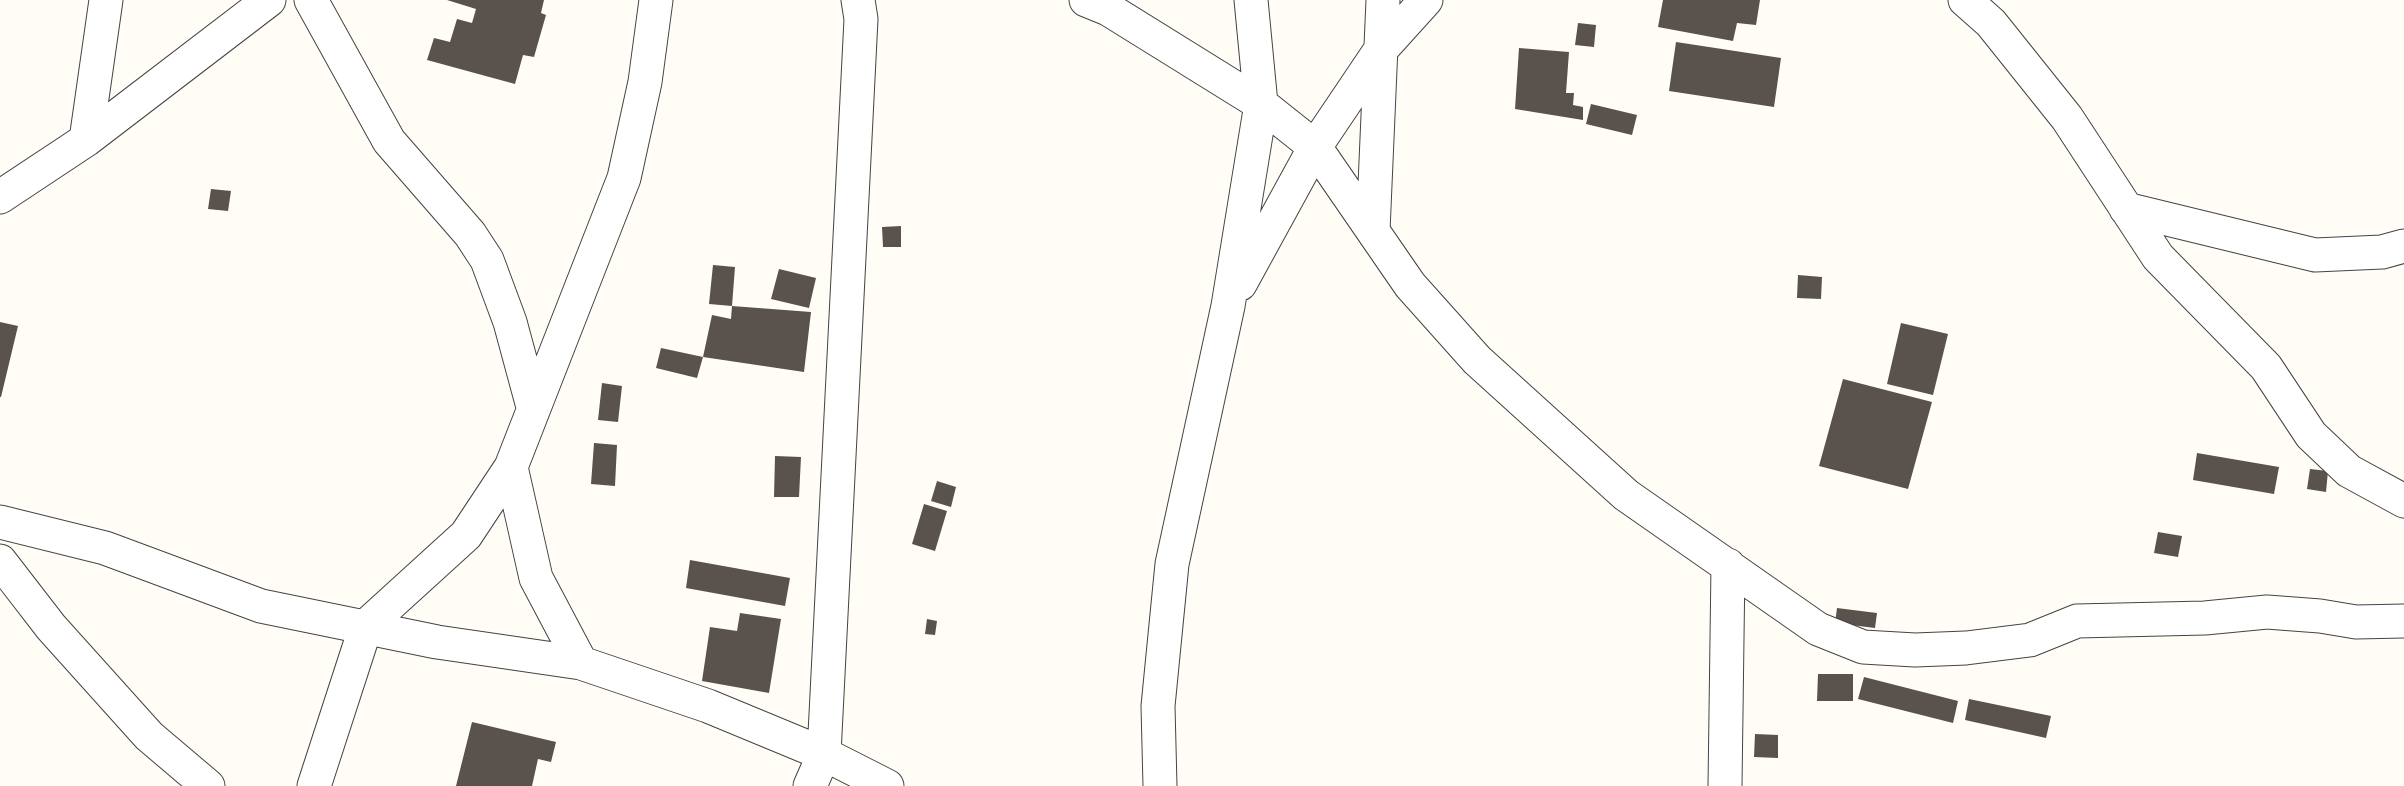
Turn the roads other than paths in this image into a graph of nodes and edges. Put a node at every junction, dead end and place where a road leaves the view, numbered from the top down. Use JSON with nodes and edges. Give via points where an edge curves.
{"nodes":[{"id":1,"x":106,"y":0,"type":"edge"},
{"id":2,"x":269,"y":0,"type":"edge"},
{"id":3,"x":311,"y":0,"type":"edge"},
{"id":4,"x":656,"y":0,"type":"edge"},
{"id":5,"x":858,"y":0,"type":"edge"},
{"id":6,"x":1086,"y":0,"type":"edge"},
{"id":7,"x":1251,"y":0,"type":"edge"},
{"id":8,"x":1383,"y":0,"type":"edge"},
{"id":9,"x":1426,"y":0,"type":"edge"},
{"id":10,"x":1965,"y":0,"type":"edge"},
{"id":11,"x":1379,"y":52,"type":"junction"},
{"id":12,"x":1261,"y":104,"type":"junction"},
{"id":13,"x":86,"y":140,"type":"junction"},
{"id":14,"x":1316,"y":147,"type":"junction"},
{"id":15,"x":0,"y":197,"type":"edge"},
{"id":16,"x":2126,"y":209,"type":"junction"},
{"id":17,"x":1373,"y":231,"type":"junction"},
{"id":18,"x":2404,"y":246,"type":"edge"},
{"id":19,"x":1228,"y":306,"type":"junction"},
{"id":20,"x":533,"y":407,"type":"junction"},
{"id":21,"x":511,"y":467,"type":"junction"},
{"id":22,"x":2404,"y":501,"type":"edge"},
{"id":23,"x":0,"y":522,"type":"edge"},
{"id":24,"x":0,"y":561,"type":"edge"},
{"id":25,"x":1728,"y":565,"type":"junction"},
{"id":26,"x":2404,"y":621,"type":"edge"},
{"id":27,"x":366,"y":626,"type":"junction"},
{"id":28,"x":581,"y":663,"type":"junction"},
{"id":29,"x":824,"y":754,"type":"junction"},
{"id":30,"x":208,"y":786,"type":"edge"},
{"id":31,"x":314,"y":786,"type":"edge"},
{"id":32,"x":810,"y":786,"type":"edge"},
{"id":33,"x":887,"y":786,"type":"edge"},
{"id":34,"x":1160,"y":786,"type":"edge"},
{"id":35,"x":1725,"y":786,"type":"edge"}],
"edges":[{"from":1,"to":13,"type":"street"},
{"from":2,"to":13,"type":"street"},
{"from":3,"to":20,"type":"street","via":[[389,141],[470,234],[487,260],[510,322]]},
{"from":4,"to":20,"type":"street","via":[[645,82],[624,178]]},
{"from":5,"to":29,"type":"street","via":[[861,19]]},
{"from":6,"to":12,"type":"street","via":[[1108,9]]},
{"from":7,"to":12,"type":"street"},
{"from":8,"to":11,"type":"street"},
{"from":9,"to":11,"type":"street"},
{"from":10,"to":16,"type":"street","via":[[1991,23],[2067,118]]},
{"from":11,"to":14,"type":"street"},
{"from":11,"to":17,"type":"street"},
{"from":12,"to":14,"type":"street"},
{"from":12,"to":19,"type":"street"},
{"from":13,"to":15,"type":"street"},
{"from":14,"to":17,"type":"street"},
{"from":14,"to":19,"type":"street"},
{"from":16,"to":18,"type":"street","via":[[2315,255],[2382,252]]},
{"from":16,"to":22,"type":"street","via":[[2158,257],[2266,367],[2311,435],[2349,471]]},
{"from":17,"to":25,"type":"street","via":[[1410,285],[1477,360],[1626,495]]},
{"from":19,"to":34,"type":"street","via":[[1172,564],[1158,706]]},
{"from":20,"to":21,"type":"street"},
{"from":21,"to":27,"type":"street","via":[[466,535]]},
{"from":21,"to":28,"type":"street","via":[[536,578]]},
{"from":23,"to":27,"type":"street","via":[[105,548],[261,606]]},
{"from":24,"to":30,"type":"street","via":[[51,627],[149,736]]},
{"from":25,"to":26,"type":"street","via":[[1818,629],[1863,647],[1966,648],[2030,640],[2077,621],[2205,618],[2267,612],[2356,622]]},
{"from":25,"to":35,"type":"street"},
{"from":27,"to":28,"type":"street","via":[[437,642]]},
{"from":27,"to":31,"type":"street"},
{"from":28,"to":29,"type":"street","via":[[708,706]]},
{"from":29,"to":32,"type":"street"},
{"from":29,"to":33,"type":"street"}]}
